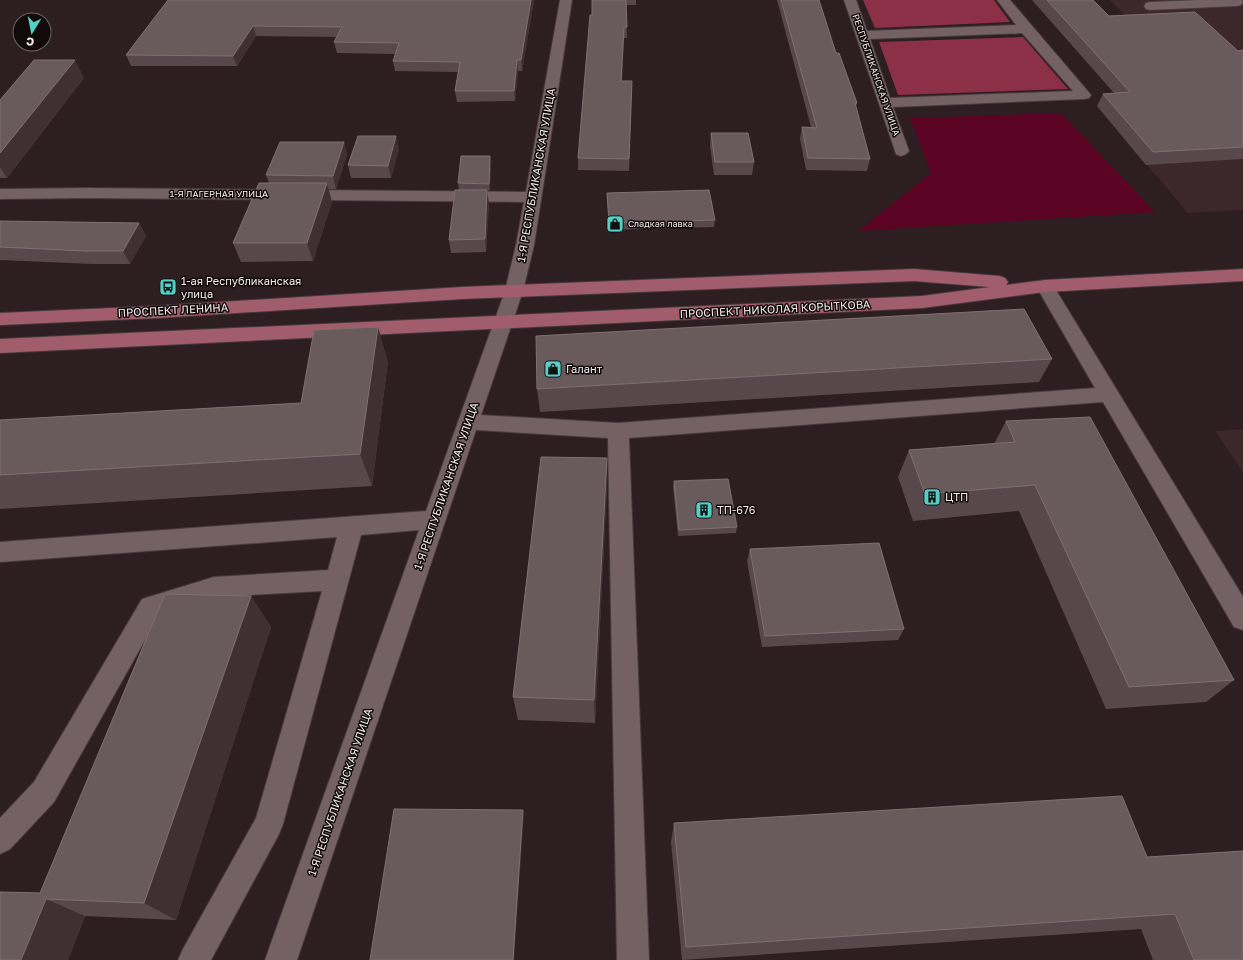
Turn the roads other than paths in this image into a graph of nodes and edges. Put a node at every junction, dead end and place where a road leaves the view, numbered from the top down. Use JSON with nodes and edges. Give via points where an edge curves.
{"nodes":[{"id":1,"x":566,"y":0,"type":"edge"},
{"id":2,"x":850,"y":0,"type":"edge"},
{"id":3,"x":1003,"y":0,"type":"edge"},
{"id":4,"x":1238,"y":1,"type":"edge"},
{"id":5,"x":1150,"y":6,"type":"dead end"},
{"id":6,"x":1026,"y":29,"type":"junction"},
{"id":7,"x":863,"y":35,"type":"junction"},
{"id":8,"x":885,"y":103,"type":"junction"},
{"id":9,"x":901,"y":151,"type":"dead end"},
{"id":10,"x":0,"y":194,"type":"edge"},
{"id":11,"x":534,"y":197,"type":"junction"},
{"id":12,"x":1243,"y":275,"type":"edge"},
{"id":13,"x":1045,"y":286,"type":"junction"},
{"id":14,"x":514,"y":291,"type":"junction"},
{"id":15,"x":0,"y":319,"type":"edge"},
{"id":16,"x":504,"y":321,"type":"junction"},
{"id":17,"x":0,"y":346,"type":"edge"},
{"id":18,"x":1110,"y":394,"type":"junction"},
{"id":19,"x":468,"y":422,"type":"junction"},
{"id":20,"x":618,"y":431,"type":"junction"},
{"id":21,"x":435,"y":520,"type":"junction"},
{"id":22,"x":352,"y":526,"type":"junction"},
{"id":23,"x":0,"y":552,"type":"edge"},
{"id":24,"x":337,"y":580,"type":"junction"},
{"id":25,"x":1243,"y":619,"type":"edge"},
{"id":26,"x":0,"y":839,"type":"edge"},
{"id":27,"x":194,"y":960,"type":"edge"},
{"id":28,"x":281,"y":960,"type":"edge"},
{"id":29,"x":633,"y":960,"type":"edge"}],
"edges":[{"from":1,"to":11,"type":"street","name":"1-Я РЕСПУБЛИКАНСКАЯ УЛИЦА"},
{"from":2,"to":7,"type":"street","name":"РЕСПУБЛИКАНСКАЯ УЛИЦА"},
{"from":3,"to":6,"type":"street"},
{"from":4,"to":5,"type":"street"},
{"from":6,"to":7,"type":"street"},
{"from":6,"to":8,"type":"street","via":[[1084,95]]},
{"from":7,"to":8,"type":"street","name":"РЕСПУБЛИКАНСКАЯ УЛИЦА"},
{"from":8,"to":9,"type":"street","name":"РЕСПУБЛИКАНСКАЯ УЛИЦА"},
{"from":10,"to":11,"type":"street","name":"1-Я ЛАГЕРНАЯ УЛИЦА"},
{"from":11,"to":14,"type":"street","name":"1-Я РЕСПУБЛИКАНСКАЯ УЛИЦА"},
{"from":12,"to":13,"type":"main road","name":"ПРОСПЕКТ НИКОЛАЯ КОРЫТКОВА"},
{"from":13,"to":14,"type":"main road","name":"ПРОСПЕКТ НИКОЛАЯ КОРЫТКОВА","via":[[914,275]]},
{"from":13,"to":16,"type":"main road","name":"ПРОСПЕКТ НИКОЛАЯ КОРЫТКОВА","via":[[922,302]]},
{"from":13,"to":18,"type":"street"},
{"from":14,"to":15,"type":"main road","name":"ПРОСПЕКТ ЛЕНИНА"},
{"from":14,"to":16,"type":"street","name":"1-Я РЕСПУБЛИКАНСКАЯ УЛИЦА"},
{"from":16,"to":17,"type":"main road"},
{"from":16,"to":19,"type":"street","name":"1-Я РЕСПУБЛИКАНСКАЯ УЛИЦА"},
{"from":18,"to":20,"type":"street"},
{"from":18,"to":25,"type":"street"},
{"from":19,"to":20,"type":"street"},
{"from":19,"to":21,"type":"street","name":"1-Я РЕСПУБЛИКАНСКАЯ УЛИЦА"},
{"from":20,"to":29,"type":"street"},
{"from":21,"to":22,"type":"street"},
{"from":21,"to":28,"type":"street","name":"1-Я РЕСПУБЛИКАНСКАЯ УЛИЦА"},
{"from":22,"to":23,"type":"street"},
{"from":22,"to":24,"type":"street"},
{"from":24,"to":26,"type":"street","via":[[214,587],[152,607],[44,792]]},
{"from":24,"to":27,"type":"street","via":[[269,824]]}]}
